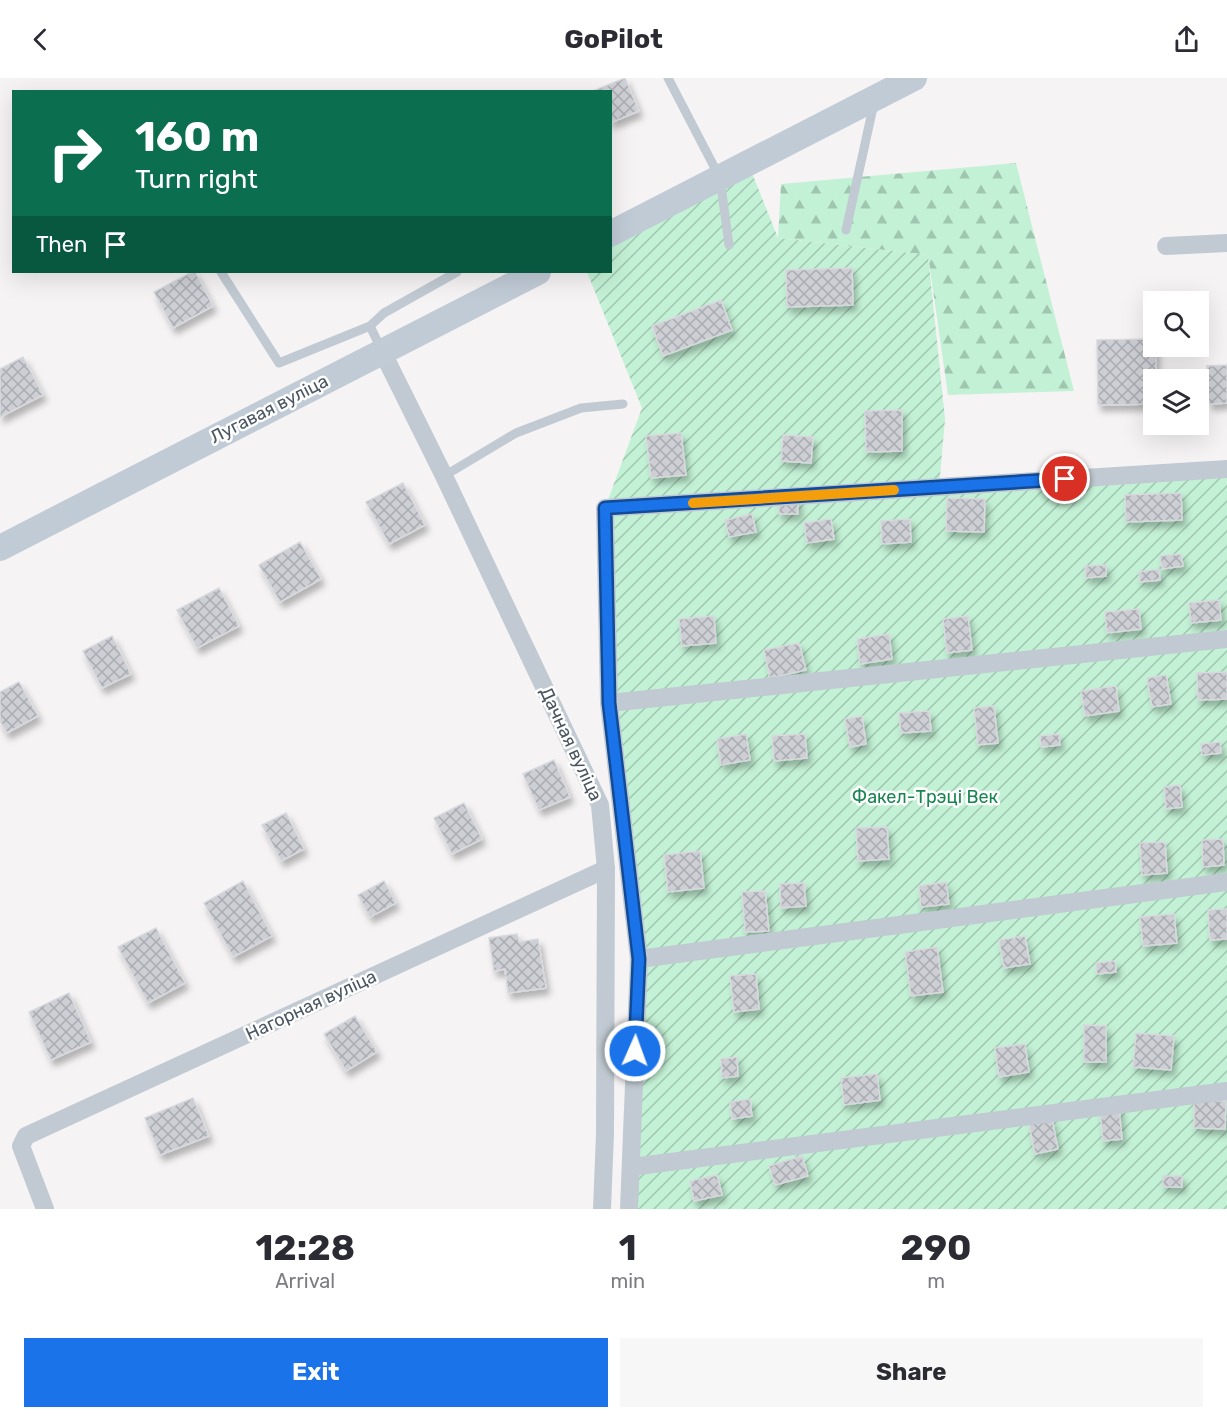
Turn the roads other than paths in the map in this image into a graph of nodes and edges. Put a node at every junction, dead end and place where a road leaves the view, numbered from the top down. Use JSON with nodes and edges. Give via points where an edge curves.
{"nodes":[{"id":1,"x":668,"y":78,"type":"edge"},
{"id":2,"x":914,"y":78,"type":"edge"},
{"id":3,"x":875,"y":98,"type":"junction"},
{"id":4,"x":720,"y":178,"type":"junction"},
{"id":5,"x":846,"y":230,"type":"dead end"},
{"id":6,"x":612,"y":233,"type":"edge"},
{"id":7,"x":1227,"y":243,"type":"edge"},
{"id":8,"x":729,"y":245,"type":"dead end"},
{"id":9,"x":1166,"y":246,"type":"dead end"},
{"id":10,"x":222,"y":273,"type":"edge"},
{"id":11,"x":455,"y":273,"type":"edge"},
{"id":12,"x":536,"y":273,"type":"edge"},
{"id":13,"x":370,"y":326,"type":"junction"},
{"id":14,"x":382,"y":351,"type":"junction"},
{"id":15,"x":623,"y":404,"type":"dead end"},
{"id":16,"x":1227,"y":469,"type":"edge"},
{"id":17,"x":444,"y":477,"type":"junction"},
{"id":18,"x":5,"y":541,"type":"edge"},
{"id":19,"x":1227,"y":639,"type":"edge"},
{"id":20,"x":609,"y":703,"type":"junction"},
{"id":21,"x":606,"y":869,"type":"junction"},
{"id":22,"x":1227,"y":882,"type":"edge"},
{"id":23,"x":639,"y":959,"type":"junction"},
{"id":24,"x":1227,"y":1091,"type":"edge"},
{"id":25,"x":631,"y":1167,"type":"junction"},
{"id":26,"x":45,"y":1209,"type":"edge"},
{"id":27,"x":602,"y":1209,"type":"edge"},
{"id":28,"x":629,"y":1209,"type":"edge"}],
"edges":[{"from":1,"to":4,"type":"lane"},
{"from":2,"to":3,"type":"street"},
{"from":3,"to":4,"type":"street"},
{"from":3,"to":5,"type":"lane"},
{"from":4,"to":6,"type":"street"},
{"from":4,"to":8,"type":"lane"},
{"from":7,"to":9,"type":"street"},
{"from":10,"to":13,"type":"lane","via":[[279,363]]},
{"from":11,"to":13,"type":"lane","via":[[384,313]]},
{"from":12,"to":14,"type":"street","name":"Лугавая вуліца"},
{"from":13,"to":14,"type":"lane"},
{"from":14,"to":17,"type":"street","name":"Дачная вуліца"},
{"from":14,"to":18,"type":"street","name":"Лугавая вуліца"},
{"from":15,"to":17,"type":"lane","via":[[580,408],[516,433]]},
{"from":16,"to":20,"type":"street","via":[[605,508]]},
{"from":17,"to":21,"type":"street","name":"Дачная вуліца","via":[[600,805]]},
{"from":19,"to":20,"type":"street"},
{"from":20,"to":23,"type":"street"},
{"from":21,"to":26,"type":"street","name":"Нагорная вуліца","via":[[26,1136],[21,1146]]},
{"from":21,"to":27,"type":"street","name":"Дачная вуліца"},
{"from":22,"to":23,"type":"street"},
{"from":23,"to":25,"type":"street"},
{"from":24,"to":25,"type":"street"},
{"from":25,"to":28,"type":"street"}]}
